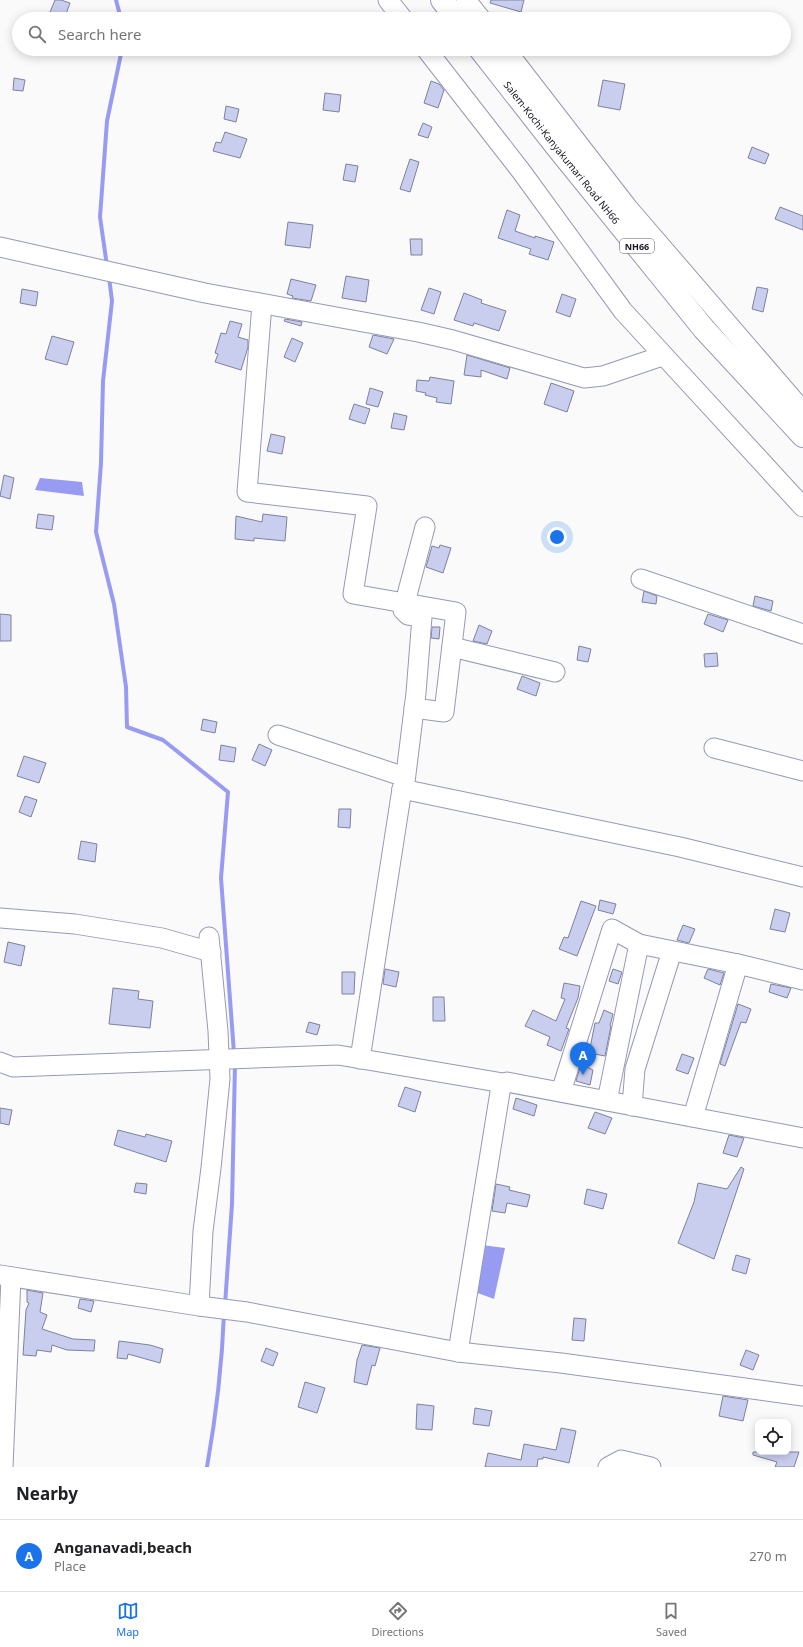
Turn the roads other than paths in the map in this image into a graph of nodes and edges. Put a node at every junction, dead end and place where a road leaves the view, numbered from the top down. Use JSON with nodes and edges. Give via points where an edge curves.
{"nodes":[{"id":1,"x":388,"y":0,"type":"edge"},
{"id":2,"x":442,"y":0,"type":"edge"},
{"id":3,"x":466,"y":0,"type":"edge"},
{"id":4,"x":397,"y":12,"type":"edge"},
{"id":5,"x":451,"y":12,"type":"edge"},
{"id":6,"x":475,"y":12,"type":"edge"},
{"id":7,"x":431,"y":56,"type":"edge"},
{"id":8,"x":485,"y":56,"type":"edge"},
{"id":9,"x":509,"y":56,"type":"edge"},
{"id":10,"x":0,"y":247,"type":"edge"},
{"id":11,"x":262,"y":304,"type":"junction"},
{"id":12,"x":662,"y":356,"type":"junction"},
{"id":13,"x":803,"y":411,"type":"edge"},
{"id":14,"x":803,"y":436,"type":"edge"},
{"id":15,"x":803,"y":507,"type":"edge"},
{"id":16,"x":425,"y":526,"type":"dead end"},
{"id":17,"x":641,"y":579,"type":"dead end"},
{"id":18,"x":405,"y":602,"type":"junction"},
{"id":19,"x":803,"y":634,"type":"edge"},
{"id":20,"x":452,"y":647,"type":"junction"},
{"id":21,"x":555,"y":672,"type":"dead end"},
{"id":22,"x":414,"y":708,"type":"junction"},
{"id":23,"x":278,"y":735,"type":"dead end"},
{"id":24,"x":714,"y":748,"type":"dead end"},
{"id":25,"x":803,"y":771,"type":"edge"},
{"id":26,"x":404,"y":783,"type":"junction"},
{"id":27,"x":803,"y":877,"type":"edge"},
{"id":28,"x":0,"y":918,"type":"edge"},
{"id":29,"x":639,"y":944,"type":"junction"},
{"id":30,"x":672,"y":951,"type":"junction"},
{"id":31,"x":738,"y":964,"type":"junction"},
{"id":32,"x":803,"y":980,"type":"edge"},
{"id":33,"x":360,"y":1059,"type":"junction"},
{"id":34,"x":219,"y":1060,"type":"junction"},
{"id":35,"x":0,"y":1062,"type":"edge"},
{"id":36,"x":503,"y":1083,"type":"junction"},
{"id":37,"x":562,"y":1092,"type":"junction"},
{"id":38,"x":607,"y":1101,"type":"junction"},
{"id":39,"x":632,"y":1106,"type":"junction"},
{"id":40,"x":693,"y":1117,"type":"junction"},
{"id":41,"x":803,"y":1138,"type":"edge"},
{"id":42,"x":6,"y":1276,"type":"edge"},
{"id":43,"x":199,"y":1306,"type":"junction"},
{"id":44,"x":458,"y":1352,"type":"junction"},
{"id":45,"x":803,"y":1396,"type":"edge"},
{"id":46,"x":4,"y":1467,"type":"edge"},
{"id":47,"x":608,"y":1467,"type":"edge"},
{"id":48,"x":651,"y":1467,"type":"edge"}],
"edges":[{"from":1,"to":4,"type":"street"},
{"from":2,"to":5,"type":"highway"},
{"from":3,"to":6,"type":"street"},
{"from":7,"to":12,"type":"street","via":[[521,171],[623,311]]},
{"from":8,"to":14,"type":"highway","name":"Salem-Kochi-Kanyakumari Road NH66","number":"NH66","via":[[704,329]]},
{"from":9,"to":13,"type":"street","via":[[628,208]]},
{"from":10,"to":11,"type":"street"},
{"from":11,"to":12,"type":"street","via":[[453,340],[584,378],[603,376]]},
{"from":11,"to":18,"type":"street","via":[[248,492],[367,506],[353,594]]},
{"from":12,"to":15,"type":"street"},
{"from":16,"to":18,"type":"street"},
{"from":17,"to":19,"type":"street"},
{"from":18,"to":20,"type":"street","via":[[456,612]]},
{"from":18,"to":22,"type":"street","via":[[402,610],[405,613],[422,617]]},
{"from":20,"to":21,"type":"street"},
{"from":20,"to":22,"type":"street","via":[[444,712]]},
{"from":22,"to":26,"type":"street"},
{"from":23,"to":26,"type":"street"},
{"from":24,"to":25,"type":"street"},
{"from":26,"to":27,"type":"street"},
{"from":26,"to":33,"type":"street"},
{"from":28,"to":34,"type":"street","via":[[75,924],[210,944]]},
{"from":29,"to":30,"type":"street"},
{"from":29,"to":37,"type":"street","via":[[612,929]]},
{"from":29,"to":38,"type":"street"},
{"from":30,"to":31,"type":"street"},
{"from":30,"to":39,"type":"street","via":[[635,1069]]},
{"from":31,"to":32,"type":"street"},
{"from":31,"to":40,"type":"street"},
{"from":33,"to":34,"type":"street","via":[[338,1055]]},
{"from":33,"to":36,"type":"street"},
{"from":34,"to":35,"type":"street","via":[[13,1067]]},
{"from":34,"to":43,"type":"street","via":[[220,1079],[203,1231]]},
{"from":36,"to":37,"type":"street"},
{"from":36,"to":44,"type":"street","via":[[488,1156]]},
{"from":37,"to":38,"type":"street"},
{"from":38,"to":39,"type":"street"},
{"from":39,"to":40,"type":"street"},
{"from":40,"to":41,"type":"street"},
{"from":42,"to":43,"type":"street"},
{"from":42,"to":46,"type":"street"},
{"from":43,"to":44,"type":"street","via":[[247,1312]]},
{"from":44,"to":45,"type":"street","via":[[561,1363]]},
{"from":47,"to":48,"type":"street","via":[[621,1460]]}]}
